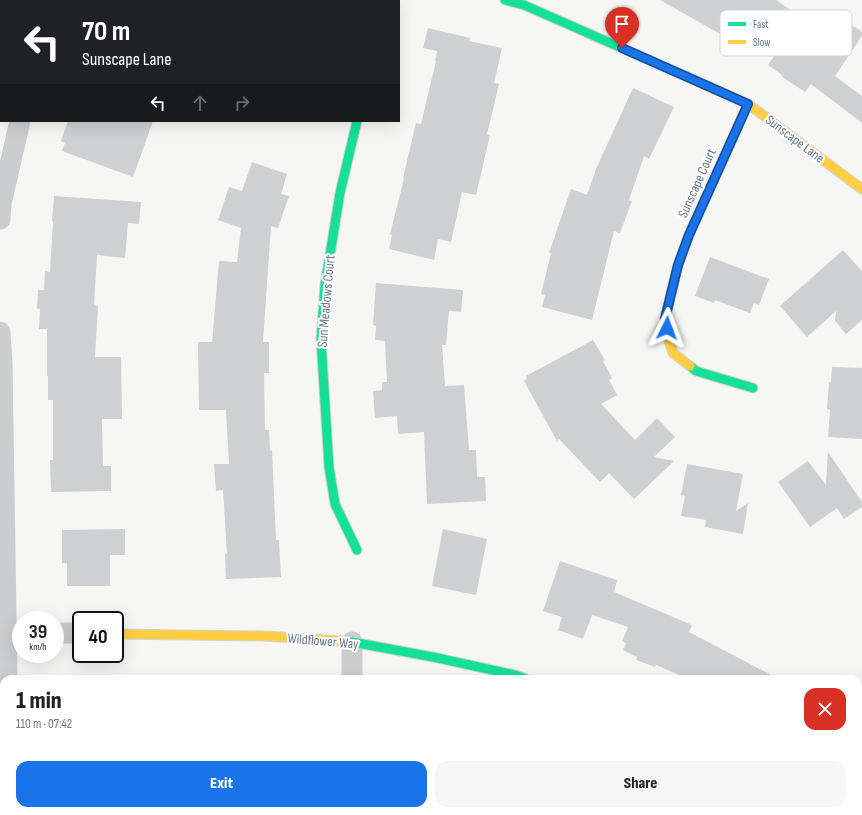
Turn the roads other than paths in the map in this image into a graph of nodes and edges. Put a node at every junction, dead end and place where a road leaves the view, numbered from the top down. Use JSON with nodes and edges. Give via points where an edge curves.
{"nodes":[{"id":1,"x":505,"y":0,"type":"edge"},
{"id":2,"x":748,"y":104,"type":"junction"},
{"id":3,"x":20,"y":122,"type":"edge"},
{"id":4,"x":357,"y":122,"type":"edge"},
{"id":5,"x":862,"y":189,"type":"edge"},
{"id":6,"x":0,"y":219,"type":"edge"},
{"id":7,"x":0,"y":332,"type":"edge"},
{"id":8,"x":753,"y":388,"type":"dead end"},
{"id":9,"x":357,"y":550,"type":"dead end"},
{"id":10,"x":9,"y":632,"type":"edge"},
{"id":11,"x":124,"y":634,"type":"edge"},
{"id":12,"x":352,"y":642,"type":"junction"},
{"id":13,"x":7,"y":675,"type":"edge"},
{"id":14,"x":352,"y":675,"type":"edge"},
{"id":15,"x":515,"y":675,"type":"edge"}],
"edges":[{"from":1,"to":2,"type":"street","name":"Sunscape Lane","via":[[524,5]]},
{"from":2,"to":5,"type":"street","name":"Sunscape Lane"},
{"from":2,"to":8,"type":"street","name":"Sunscape Court","via":[[689,235],[678,265],[665,319],[673,353],[696,371]]},
{"from":3,"to":6,"type":"street","via":[[1,204]]},
{"from":4,"to":9,"type":"street","name":"Sun Meadows Court","via":[[340,193],[325,285],[321,340],[329,467],[335,504]]},
{"from":7,"to":10,"type":"street"},
{"from":10,"to":13,"type":"street"},
{"from":11,"to":12,"type":"street","name":"Wildflower Way","via":[[265,636]]},
{"from":12,"to":14,"type":"street"},
{"from":12,"to":15,"type":"street","name":"Wildflower Way"}]}
